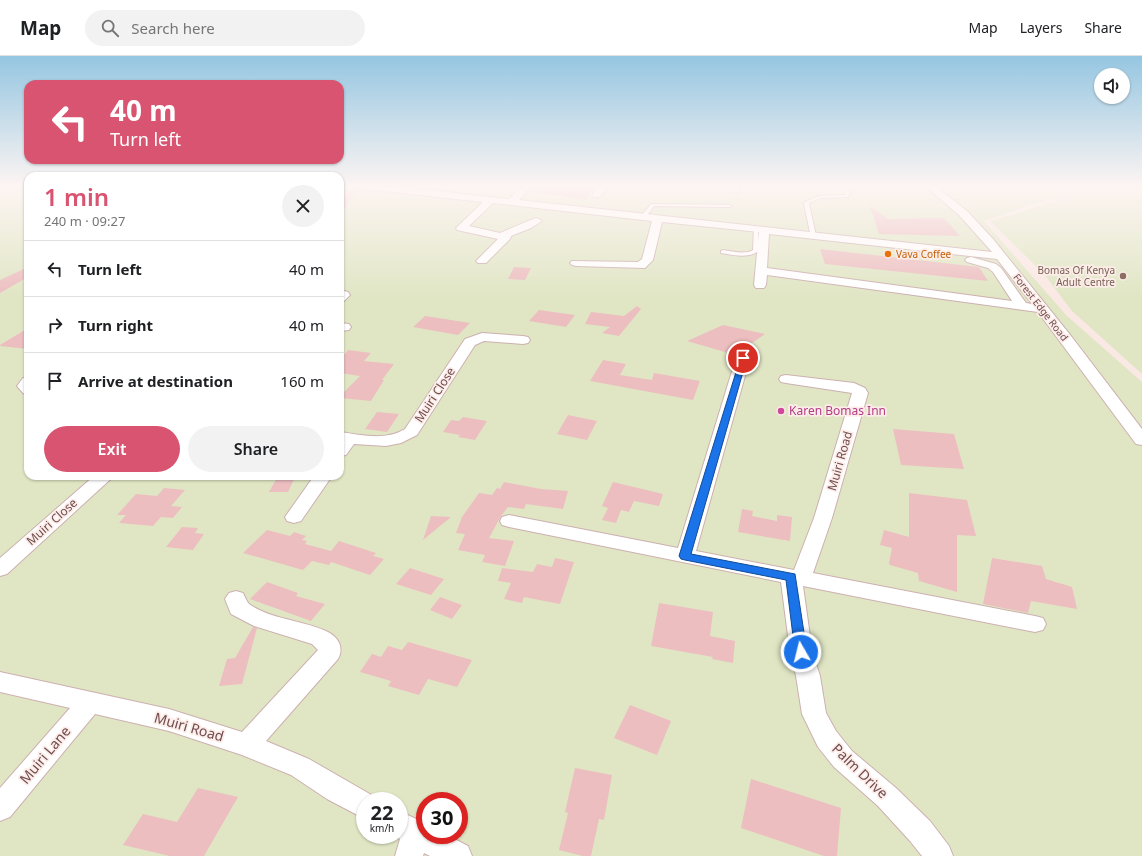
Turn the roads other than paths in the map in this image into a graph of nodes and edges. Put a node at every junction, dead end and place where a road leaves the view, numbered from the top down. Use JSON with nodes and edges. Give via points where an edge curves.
{"nodes":[{"id":1,"x":467,"y":222,"type":"edge"},
{"id":2,"x":534,"y":222,"type":"edge"},
{"id":3,"x":657,"y":222,"type":"edge"},
{"id":4,"x":690,"y":222,"type":"edge"},
{"id":5,"x":810,"y":222,"type":"edge"},
{"id":6,"x":971,"y":222,"type":"edge"},
{"id":7,"x":761,"y":232,"type":"junction"},
{"id":8,"x":503,"y":235,"type":"junction"},
{"id":9,"x":813,"y":236,"type":"junction"},
{"id":10,"x":723,"y":252,"type":"dead end"},
{"id":11,"x":1000,"y":256,"type":"junction"},
{"id":12,"x":482,"y":261,"type":"dead end"},
{"id":13,"x":576,"y":263,"type":"dead end"},
{"id":14,"x":762,"y":271,"type":"junction"},
{"id":15,"x":760,"y":285,"type":"dead end"},
{"id":16,"x":1022,"y":306,"type":"junction"},
{"id":17,"x":1042,"y":309,"type":"junction"},
{"id":18,"x":523,"y":340,"type":"dead end"},
{"id":19,"x":743,"y":358,"type":"dead end"},
{"id":20,"x":786,"y":378,"type":"dead end"},
{"id":21,"x":345,"y":437,"type":"edge"},
{"id":22,"x":1142,"y":440,"type":"edge"},
{"id":23,"x":100,"y":480,"type":"edge"},
{"id":24,"x":320,"y":480,"type":"edge"},
{"id":25,"x":294,"y":517,"type":"dead end"},
{"id":26,"x":509,"y":520,"type":"dead end"},
{"id":27,"x":685,"y":556,"type":"junction"},
{"id":28,"x":0,"y":569,"type":"edge"},
{"id":29,"x":796,"y":578,"type":"junction"},
{"id":30,"x":236,"y":599,"type":"dead end"},
{"id":31,"x":1034,"y":624,"type":"dead end"},
{"id":32,"x":0,"y":682,"type":"edge"},
{"id":33,"x":89,"y":703,"type":"junction"},
{"id":34,"x":247,"y":745,"type":"junction"},
{"id":35,"x":356,"y":801,"type":"edge"},
{"id":36,"x":0,"y":808,"type":"edge"},
{"id":37,"x":408,"y":838,"type":"edge"},
{"id":38,"x":458,"y":856,"type":"edge"},
{"id":39,"x":939,"y":856,"type":"edge"}],
"edges":[{"from":1,"to":8,"type":"street","via":[[461,228]]},
{"from":2,"to":8,"type":"street"},
{"from":3,"to":13,"type":"street","via":[[647,260],[641,266]]},
{"from":4,"to":7,"type":"street"},
{"from":5,"to":9,"type":"lane"},
{"from":6,"to":11,"type":"street","name":"Forest Edge Road"},
{"from":7,"to":9,"type":"street"},
{"from":7,"to":10,"type":"lane","via":[[754,252]]},
{"from":7,"to":14,"type":"street"},
{"from":7,"to":16,"type":"street","via":[[974,260],[997,270]]},
{"from":8,"to":12,"type":"street","via":[[506,238]]},
{"from":9,"to":11,"type":"street"},
{"from":11,"to":17,"type":"street","name":"Forest Edge Road"},
{"from":14,"to":15,"type":"street"},
{"from":14,"to":16,"type":"street"},
{"from":16,"to":17,"type":"street"},
{"from":17,"to":22,"type":"street","name":"Forest Edge Road"},
{"from":18,"to":21,"type":"street","name":"Muiri Close","via":[[482,337],[470,342],[411,432],[404,438],[380,442]]},
{"from":19,"to":27,"type":"street"},
{"from":20,"to":29,"type":"street","name":"Muiri Road","via":[[851,387],[860,391],[823,518]]},
{"from":23,"to":28,"type":"street","name":"Muiri Close"},
{"from":24,"to":25,"type":"street"},
{"from":26,"to":27,"type":"street"},
{"from":27,"to":29,"type":"street"},
{"from":29,"to":31,"type":"street"},
{"from":29,"to":39,"type":"street","name":"Palm Drive","via":[[801,652],[814,714],[827,739],[843,759],[887,797],[920,831]]},
{"from":30,"to":34,"type":"street","via":[[239,608],[262,620],[320,638],[329,645],[330,653]]},
{"from":32,"to":33,"type":"street","name":"Muiri Road"},
{"from":33,"to":34,"type":"street","name":"Muiri Road","via":[[169,720]]},
{"from":33,"to":36,"type":"street","name":"Muiri Lane"},
{"from":34,"to":35,"type":"street","name":"Muiri Road","via":[[300,767]]},
{"from":37,"to":38,"type":"street"}]}
